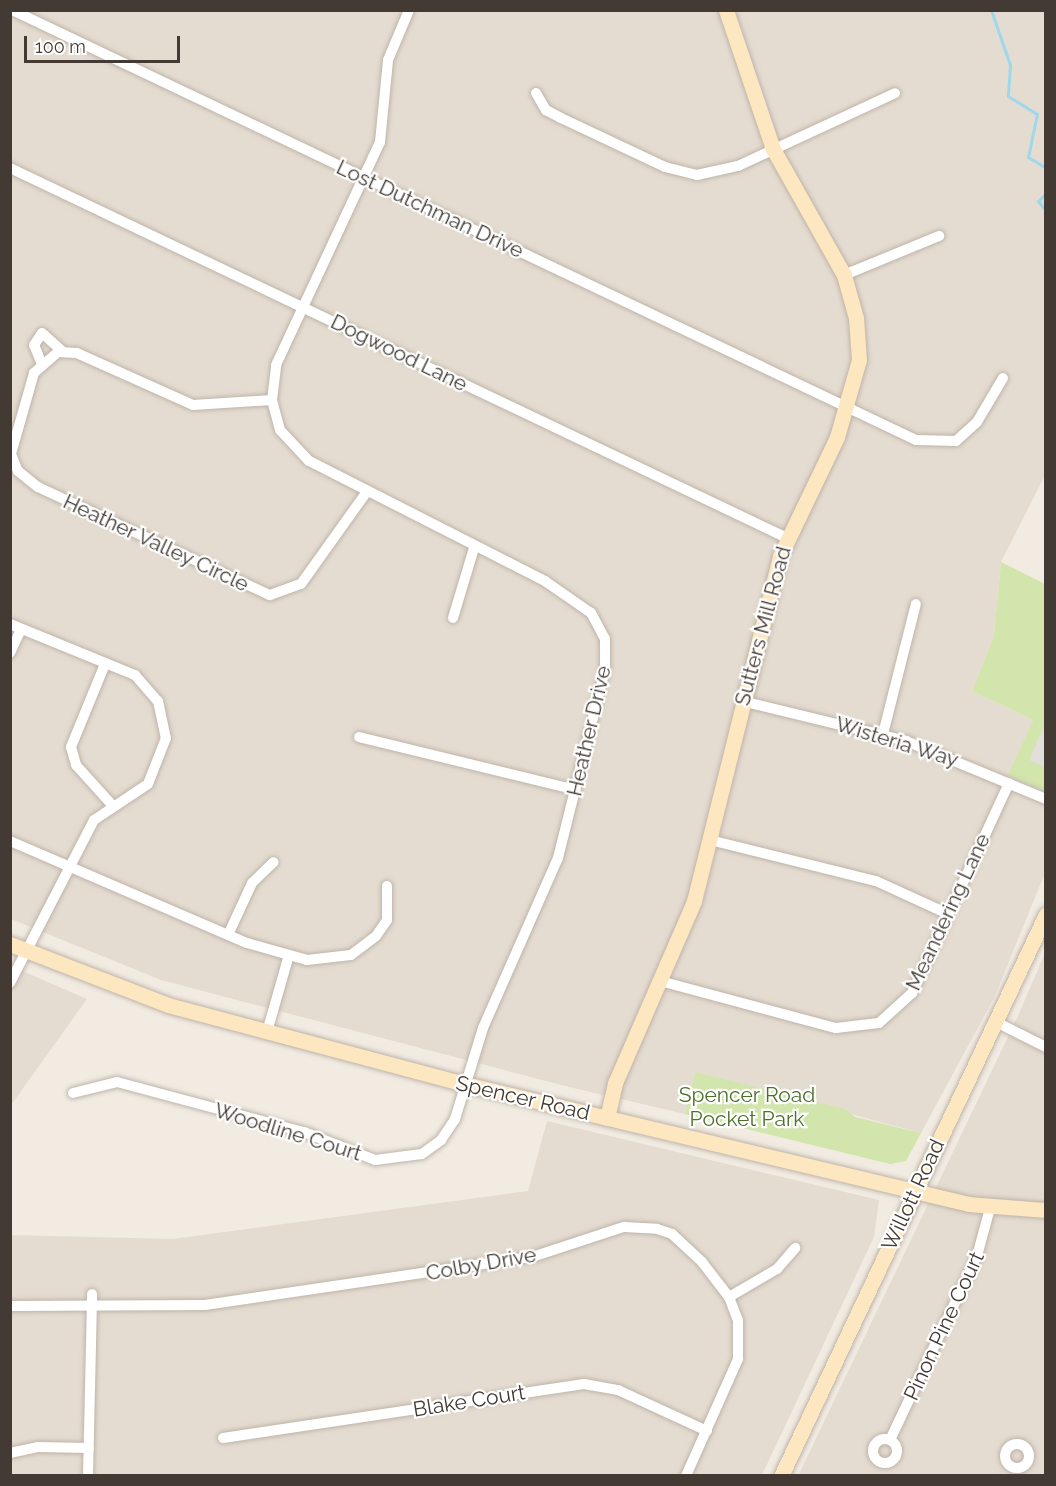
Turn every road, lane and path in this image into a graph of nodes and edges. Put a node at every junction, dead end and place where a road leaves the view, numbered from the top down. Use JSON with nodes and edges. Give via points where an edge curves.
{"nodes":[{"id":1,"x":12,"y":10,"type":"edge"},
{"id":2,"x":409,"y":10,"type":"edge"},
{"id":3,"x":726,"y":10,"type":"edge"},
{"id":4,"x":536,"y":93,"type":"dead end"},
{"id":5,"x":896,"y":93,"type":"dead end"},
{"id":6,"x":773,"y":149,"type":"junction"},
{"id":7,"x":10,"y":168,"type":"edge"},
{"id":8,"x":364,"y":177,"type":"junction"},
{"id":9,"x":939,"y":236,"type":"dead end"},
{"id":10,"x":844,"y":275,"type":"junction"},
{"id":11,"x":303,"y":306,"type":"junction"},
{"id":12,"x":62,"y":351,"type":"junction"},
{"id":13,"x":41,"y":362,"type":"junction"},
{"id":14,"x":1002,"y":378,"type":"dead end"},
{"id":15,"x":272,"y":400,"type":"junction"},
{"id":16,"x":848,"y":407,"type":"junction"},
{"id":17,"x":956,"y":441,"type":"junction"},
{"id":18,"x":961,"y":454,"type":"dead end"},
{"id":19,"x":366,"y":493,"type":"junction"},
{"id":20,"x":787,"y":538,"type":"junction"},
{"id":21,"x":474,"y":548,"type":"junction"},
{"id":22,"x":916,"y":604,"type":"dead end"},
{"id":23,"x":453,"y":618,"type":"dead end"},
{"id":24,"x":10,"y":624,"type":"edge"},
{"id":25,"x":21,"y":629,"type":"junction"},
{"id":26,"x":10,"y":652,"type":"edge"},
{"id":27,"x":105,"y":664,"type":"junction"},
{"id":28,"x":742,"y":701,"type":"junction"},
{"id":29,"x":883,"y":734,"type":"junction"},
{"id":30,"x":359,"y":737,"type":"dead end"},
{"id":31,"x":1009,"y":783,"type":"junction"},
{"id":32,"x":576,"y":790,"type":"junction"},
{"id":33,"x":1046,"y":799,"type":"edge"},
{"id":34,"x":113,"y":806,"type":"junction"},
{"id":35,"x":710,"y":840,"type":"junction"},
{"id":36,"x":10,"y":841,"type":"edge"},
{"id":37,"x":274,"y":862,"type":"dead end"},
{"id":38,"x":70,"y":868,"type":"junction"},
{"id":39,"x":387,"y":886,"type":"dead end"},
{"id":40,"x":948,"y":914,"type":"junction"},
{"id":41,"x":1046,"y":914,"type":"edge"},
{"id":42,"x":228,"y":935,"type":"junction"},
{"id":43,"x":10,"y":944,"type":"edge"},
{"id":44,"x":30,"y":953,"type":"junction"},
{"id":45,"x":289,"y":955,"type":"junction"},
{"id":46,"x":660,"y":981,"type":"junction"},
{"id":47,"x":10,"y":983,"type":"edge"},
{"id":48,"x":998,"y":1023,"type":"junction"},
{"id":49,"x":267,"y":1032,"type":"junction"},
{"id":50,"x":1046,"y":1047,"type":"edge"},
{"id":51,"x":465,"y":1084,"type":"junction"},
{"id":52,"x":73,"y":1092,"type":"dead end"},
{"id":53,"x":607,"y":1118,"type":"junction"},
{"id":54,"x":914,"y":1191,"type":"junction"},
{"id":55,"x":990,"y":1208,"type":"junction"},
{"id":56,"x":1046,"y":1210,"type":"edge"},
{"id":57,"x":795,"y":1248,"type":"dead end"},
{"id":58,"x":92,"y":1294,"type":"dead end"},
{"id":59,"x":729,"y":1297,"type":"junction"},
{"id":60,"x":10,"y":1306,"type":"edge"},
{"id":61,"x":91,"y":1307,"type":"junction"},
{"id":62,"x":707,"y":1431,"type":"junction"},
{"id":63,"x":223,"y":1438,"type":"dead end"},
{"id":64,"x":891,"y":1440,"type":"dead end"},
{"id":65,"x":89,"y":1448,"type":"junction"},
{"id":66,"x":10,"y":1453,"type":"edge"},
{"id":67,"x":88,"y":1476,"type":"edge"},
{"id":68,"x":686,"y":1476,"type":"edge"},
{"id":69,"x":781,"y":1476,"type":"edge"}],
"edges":[{"from":1,"to":8,"type":"street","name":"Lost Dutchman Drive"},
{"from":2,"to":8,"type":"street","via":[[388,60],[384,127]]},
{"from":3,"to":6,"type":"main road","name":"Sutters Mill Road"},
{"from":4,"to":6,"type":"street","via":[[546,110],[680,173],[724,171]]},
{"from":5,"to":6,"type":"street"},
{"from":6,"to":10,"type":"main road","name":"Sutters Mill Road"},
{"from":7,"to":11,"type":"street","name":"Dogwood Lane"},
{"from":8,"to":11,"type":"street"},
{"from":8,"to":16,"type":"street","name":"Lost Dutchman Drive"},
{"from":9,"to":10,"type":"street"},
{"from":10,"to":16,"type":"main road","name":"Sutters Mill Road","via":[[860,346]]},
{"from":11,"to":15,"type":"street","via":[[276,364]]},
{"from":11,"to":20,"type":"street","name":"Dogwood Lane"},
{"from":12,"to":13,"type":"street"},
{"from":12,"to":13,"type":"street","name":"Heather Valley Circle","via":[[42,333],[34,345]]},
{"from":12,"to":15,"type":"street","name":"Heather Valley Circle","via":[[77,352],[193,405]]},
{"from":13,"to":19,"type":"street","name":"Heather Valley Circle","via":[[12,443],[18,471],[38,487],[259,591],[282,594],[302,584]]},
{"from":14,"to":17,"type":"street","via":[[977,422]]},
{"from":15,"to":19,"type":"street","name":"Heather Drive","via":[[280,430],[295,451]]},
{"from":16,"to":17,"type":"street","name":"Lost Dutchman Drive","via":[[922,442]]},
{"from":16,"to":20,"type":"main road","name":"Sutters Mill Road"},
{"from":17,"to":18,"type":"street"},
{"from":19,"to":21,"type":"street","name":"Heather Drive"},
{"from":20,"to":28,"type":"main road","name":"Sutters Mill Road"},
{"from":21,"to":23,"type":"street"},
{"from":21,"to":32,"type":"street","name":"Heather Drive","via":[[567,592],[591,612],[605,639],[605,669]]},
{"from":22,"to":29,"type":"street"},
{"from":24,"to":25,"type":"street"},
{"from":25,"to":26,"type":"street"},
{"from":25,"to":27,"type":"street"},
{"from":27,"to":34,"type":"street","via":[[70,747],[76,765]]},
{"from":27,"to":34,"type":"street","via":[[127,671],[152,692],[166,738],[148,784]]},
{"from":28,"to":29,"type":"street","name":"Wisteria Way"},
{"from":28,"to":35,"type":"main road","name":"Sutters Mill Road"},
{"from":29,"to":31,"type":"street","name":"Wisteria Way"},
{"from":30,"to":32,"type":"street"},
{"from":31,"to":33,"type":"street","name":"Wisteria Way"},
{"from":31,"to":40,"type":"street","name":"Meandering Lane"},
{"from":32,"to":51,"type":"street","name":"Heather Drive","via":[[550,882],[483,1028]]},
{"from":34,"to":38,"type":"street","via":[[94,820]]},
{"from":35,"to":40,"type":"street","via":[[876,881]]},
{"from":35,"to":46,"type":"main road","name":"Sutters Mill Road","via":[[694,901]]},
{"from":36,"to":38,"type":"street"},
{"from":37,"to":42,"type":"street","via":[[252,883]]},
{"from":38,"to":42,"type":"street"},
{"from":38,"to":44,"type":"street"},
{"from":39,"to":45,"type":"street","via":[[384,926],[364,947],[335,960]]},
{"from":40,"to":46,"type":"street","name":"Meandering Lane","via":[[912,993],[892,1015],[866,1028],[812,1023]]},
{"from":41,"to":48,"type":"main road","name":"Willott Road"},
{"from":42,"to":45,"type":"street"},
{"from":43,"to":44,"type":"main road","name":"Spencer Road"},
{"from":44,"to":47,"type":"street"},
{"from":44,"to":49,"type":"main road","name":"Spencer Road","via":[[130,993]]},
{"from":45,"to":49,"type":"street"},
{"from":46,"to":53,"type":"main road","name":"Sutters Mill Road","via":[[615,1083]]},
{"from":48,"to":50,"type":"street"},
{"from":48,"to":54,"type":"main road","name":"Willott Road"},
{"from":49,"to":51,"type":"main road","name":"Spencer Road"},
{"from":51,"to":52,"type":"street","name":"Woodline Court","via":[[441,1140],[422,1154],[387,1161],[304,1132],[117,1083]]},
{"from":51,"to":53,"type":"main road","name":"Spencer Road"},
{"from":53,"to":54,"type":"main road","name":"Spencer Road"},
{"from":54,"to":55,"type":"main road","name":"Spencer Road"},
{"from":54,"to":69,"type":"main road","name":"Willott Road"},
{"from":55,"to":56,"type":"main road","name":"Spencer Road"},
{"from":55,"to":64,"type":"street","name":"Pinon Pine Court","via":[[977,1256]]},
{"from":57,"to":59,"type":"street","via":[[777,1269]]},
{"from":58,"to":61,"type":"street"},
{"from":59,"to":61,"type":"street","name":"Colby Drive","via":[[686,1244],[643,1226],[624,1227],[532,1257],[228,1302]]},
{"from":59,"to":62,"type":"street","name":"Colby Drive","via":[[738,1320],[738,1359]]},
{"from":60,"to":61,"type":"street","name":"Colby Drive"},
{"from":61,"to":65,"type":"street"},
{"from":62,"to":63,"type":"street","name":"Blake Court","via":[[618,1390],[584,1384]]},
{"from":62,"to":68,"type":"street","name":"Colby Drive"},
{"from":65,"to":66,"type":"street","via":[[38,1447]]},
{"from":65,"to":67,"type":"street"}]}
